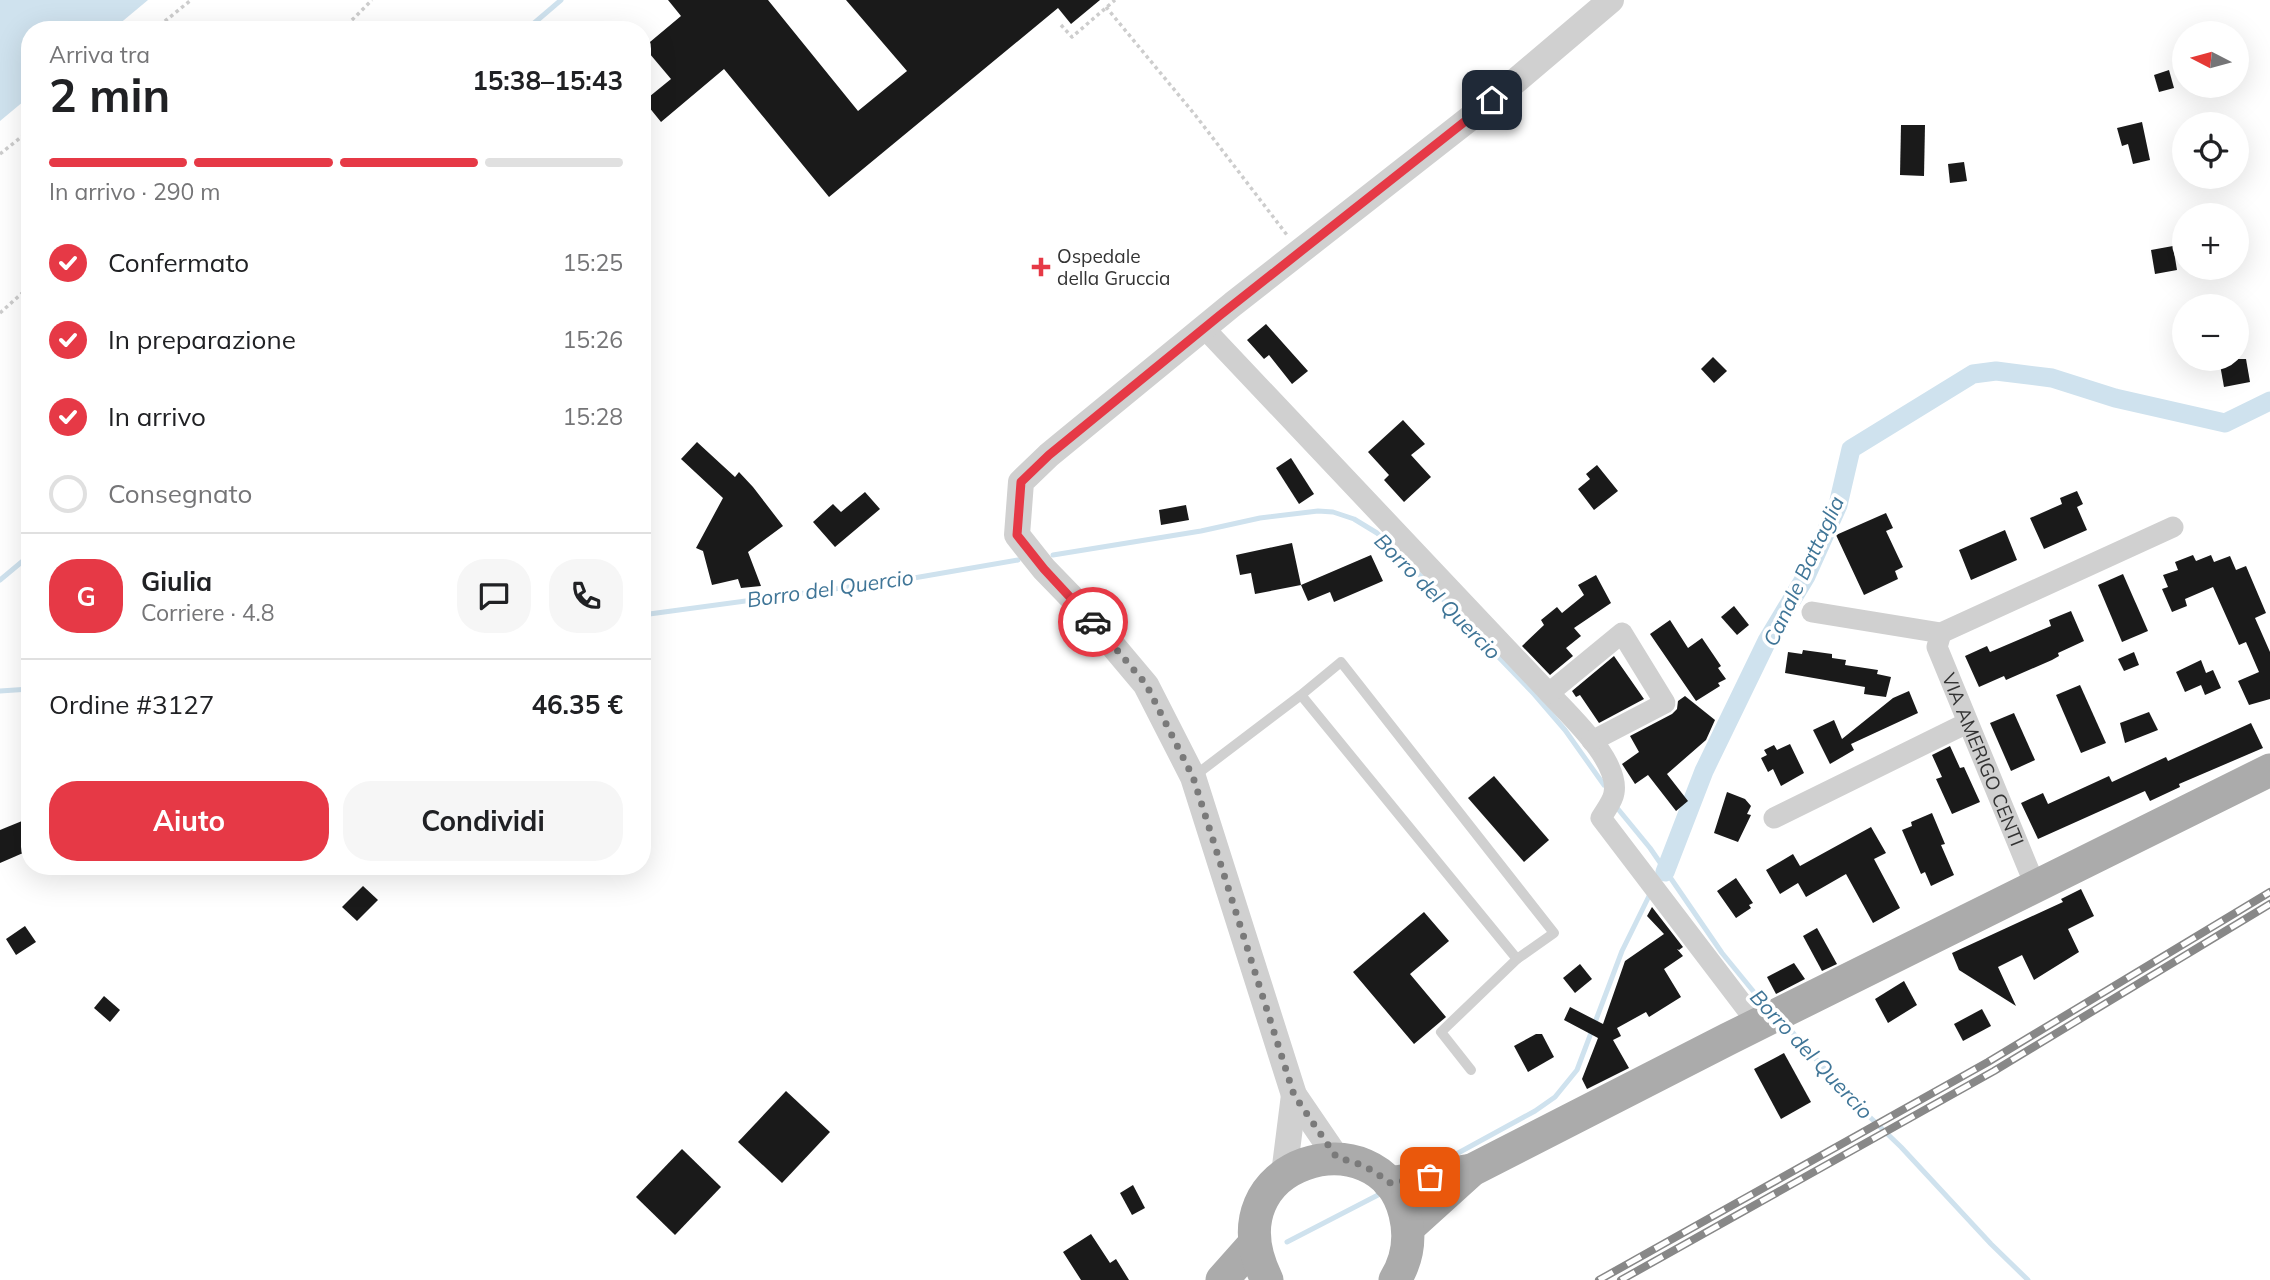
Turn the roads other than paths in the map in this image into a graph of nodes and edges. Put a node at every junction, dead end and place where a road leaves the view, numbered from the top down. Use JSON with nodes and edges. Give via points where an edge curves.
{"nodes":[{"id":1,"x":1611,"y":0,"type":"edge"},
{"id":2,"x":1204,"y":328,"type":"junction"},
{"id":3,"x":2173,"y":527,"type":"dead end"},
{"id":4,"x":1812,"y":612,"type":"dead end"},
{"id":5,"x":1941,"y":633,"type":"junction"},
{"id":6,"x":1549,"y":693,"type":"junction"},
{"id":7,"x":1301,"y":695,"type":"junction"},
{"id":8,"x":1967,"y":723,"type":"junction"},
{"id":9,"x":1592,"y":741,"type":"junction"},
{"id":10,"x":2270,"y":770,"type":"edge"},
{"id":11,"x":1193,"y":777,"type":"junction"},
{"id":12,"x":1774,"y":818,"type":"dead end"},
{"id":13,"x":2035,"y":885,"type":"junction"},
{"id":14,"x":1517,"y":959,"type":"junction"},
{"id":15,"x":1758,"y":1024,"type":"junction"},
{"id":16,"x":1471,"y":1070,"type":"dead end"},
{"id":17,"x":1294,"y":1095,"type":"junction"},
{"id":18,"x":1337,"y":1158,"type":"junction"},
{"id":19,"x":1472,"y":1170,"type":"junction"},
{"id":20,"x":1284,"y":1174,"type":"junction"},
{"id":21,"x":1389,"y":1183,"type":"junction"},
{"id":22,"x":1409,"y":1227,"type":"junction"},
{"id":23,"x":1254,"y":1244,"type":"junction"},
{"id":24,"x":1222,"y":1280,"type":"edge"},
{"id":25,"x":1267,"y":1280,"type":"edge"},
{"id":26,"x":1395,"y":1280,"type":"edge"}],
"edges":[{"from":1,"to":2,"type":"street"},
{"from":2,"to":6,"type":"street"},
{"from":2,"to":11,"type":"street","via":[[1021,482],[1017,535],[1146,684]]},
{"from":3,"to":5,"type":"street"},
{"from":4,"to":5,"type":"street"},
{"from":5,"to":8,"type":"street","name":"VIA AMERIGO CENTI","via":[[1937,647]]},
{"from":6,"to":9,"type":"street"},
{"from":6,"to":9,"type":"street","via":[[1622,633],[1665,704]]},
{"from":7,"to":11,"type":"lane"},
{"from":7,"to":14,"type":"lane"},
{"from":7,"to":14,"type":"lane","via":[[1341,662],[1554,933]]},
{"from":8,"to":12,"type":"street"},
{"from":8,"to":13,"type":"street","name":"VIA AMERIGO CENTI"},
{"from":9,"to":15,"type":"street","via":[[1612,772],[1614,794],[1601,818]]},
{"from":10,"to":13,"type":"main road"},
{"from":11,"to":17,"type":"street"},
{"from":13,"to":15,"type":"main road"},
{"from":14,"to":16,"type":"lane","via":[[1441,1032]]},
{"from":15,"to":19,"type":"main road"},
{"from":17,"to":18,"type":"street"},
{"from":17,"to":20,"type":"street"},
{"from":18,"to":20,"type":"main road","via":[[1317,1159]]},
{"from":18,"to":21,"type":"main road","via":[[1376,1172]]},
{"from":19,"to":21,"type":"main road"},
{"from":19,"to":22,"type":"main road"},
{"from":20,"to":23,"type":"main road","via":[[1261,1204]]},
{"from":21,"to":22,"type":"main road"},
{"from":22,"to":26,"type":"main road","via":[[1408,1251]]},
{"from":23,"to":24,"type":"main road"},
{"from":23,"to":25,"type":"main road"}]}
